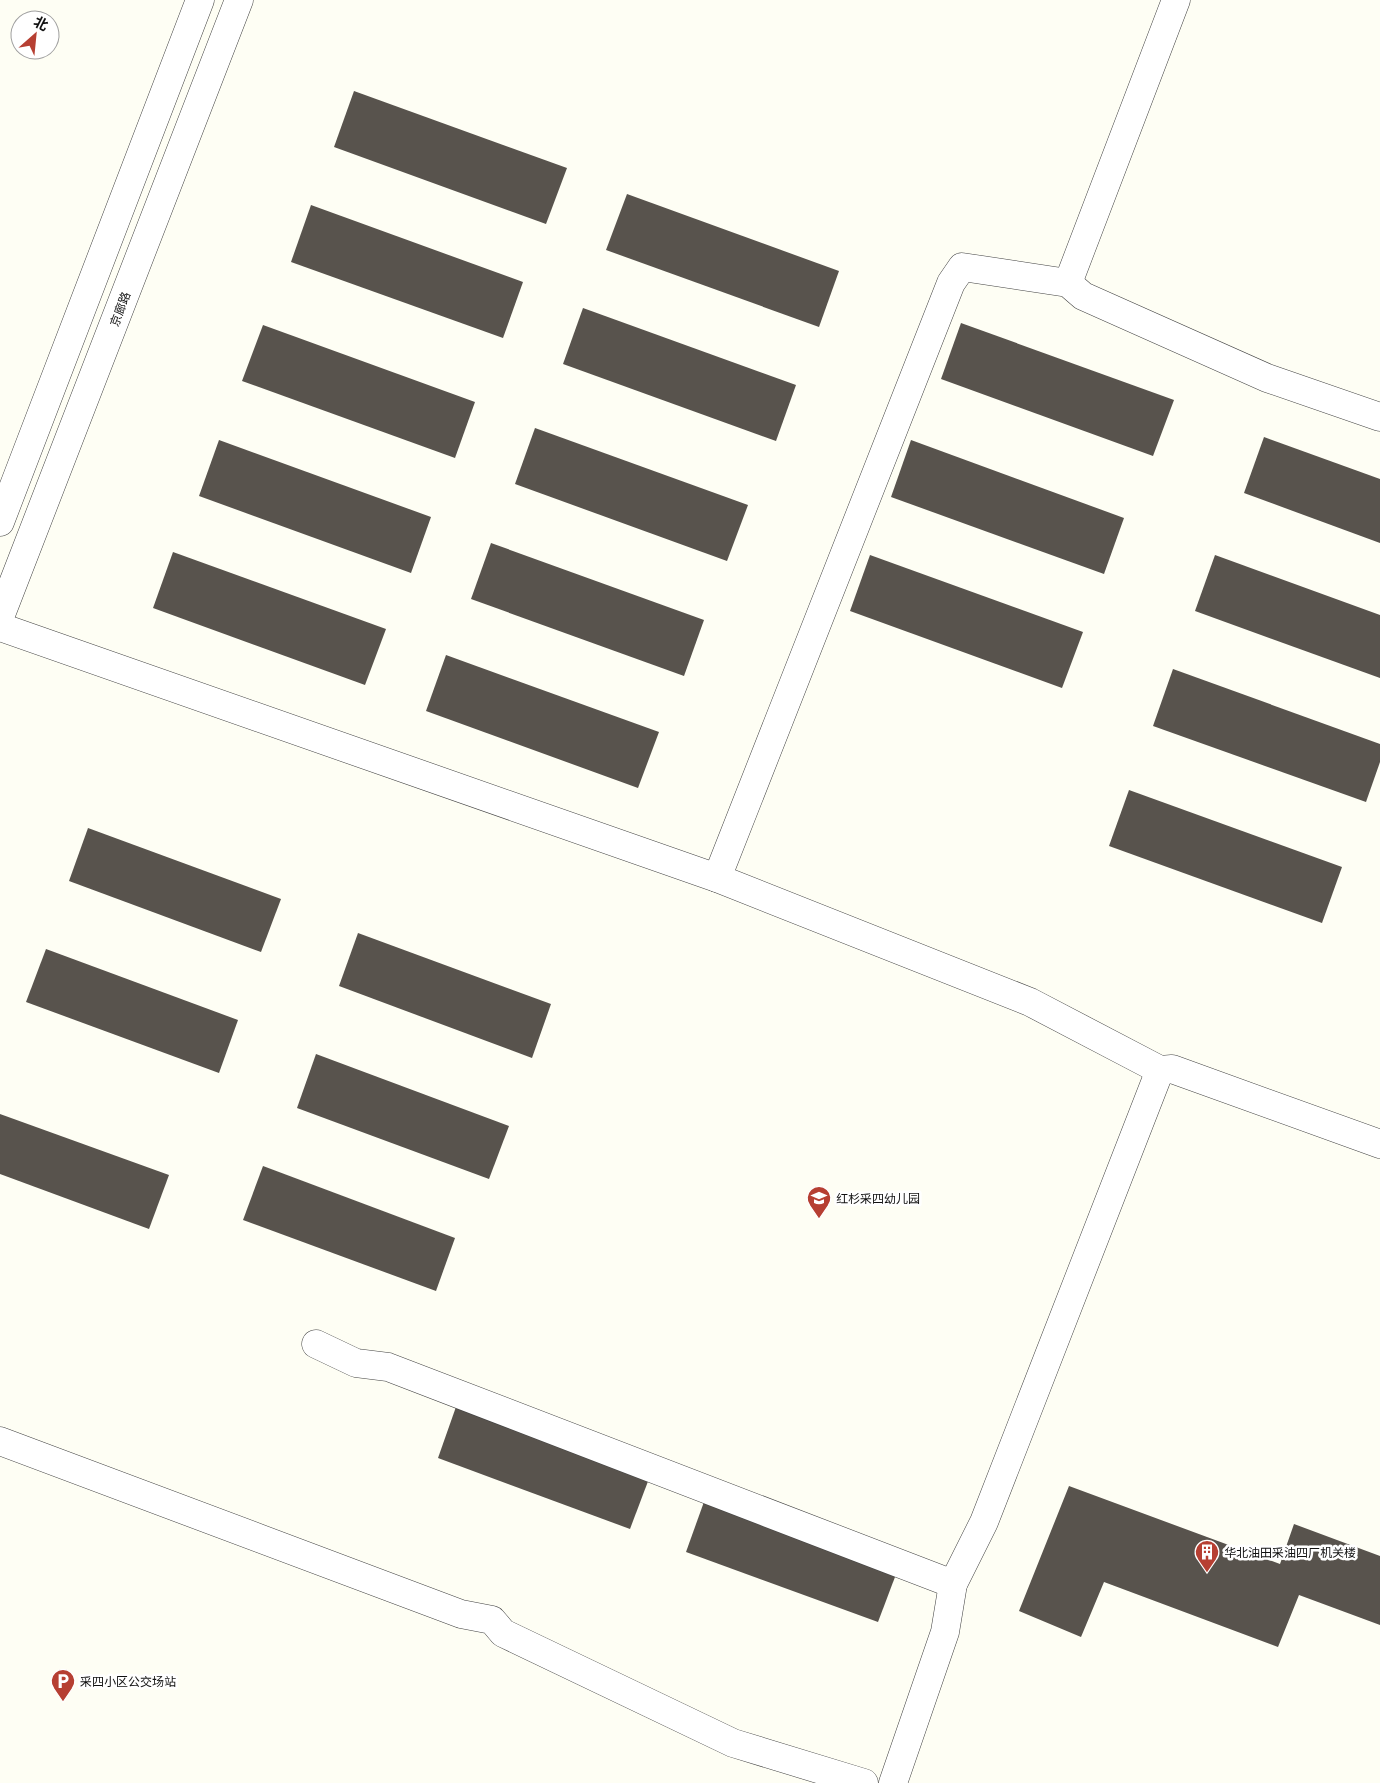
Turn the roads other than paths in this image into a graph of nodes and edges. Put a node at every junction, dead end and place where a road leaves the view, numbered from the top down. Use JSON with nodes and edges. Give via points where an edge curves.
{"nodes":[{"id":1,"x":200,"y":0,"type":"edge"},
{"id":2,"x":239,"y":0,"type":"edge"},
{"id":3,"x":1176,"y":0,"type":"edge"},
{"id":4,"x":1068,"y":283,"type":"junction"},
{"id":5,"x":1380,"y":417,"type":"edge"},
{"id":6,"x":0,"y":522,"type":"edge"},
{"id":7,"x":0,"y":617,"type":"edge"},
{"id":8,"x":0,"y":627,"type":"edge"},
{"id":9,"x":717,"y":878,"type":"junction"},
{"id":10,"x":1160,"y":1070,"type":"junction"},
{"id":11,"x":1380,"y":1144,"type":"edge"},
{"id":12,"x":316,"y":1344,"type":"dead end"},
{"id":13,"x":0,"y":1442,"type":"edge"},
{"id":14,"x":953,"y":1584,"type":"junction"},
{"id":15,"x":864,"y":1783,"type":"edge"},
{"id":16,"x":892,"y":1783,"type":"edge"}],
"edges":[{"from":1,"to":6,"type":"street"},
{"from":2,"to":7,"type":"street","name":"京廊路"},
{"from":3,"to":4,"type":"street"},
{"from":4,"to":5,"type":"street","via":[[1083,296],[1267,378]]},
{"from":4,"to":9,"type":"street","via":[[962,267],[951,283]]},
{"from":8,"to":9,"type":"street"},
{"from":9,"to":10,"type":"street","via":[[1030,1002]]},
{"from":10,"to":11,"type":"street","via":[[1172,1069]]},
{"from":10,"to":14,"type":"street","via":[[984,1522]]},
{"from":12,"to":14,"type":"street","via":[[356,1363],[388,1366]]},
{"from":13,"to":15,"type":"street","via":[[461,1614],[492,1620],[503,1633],[733,1743]]},
{"from":14,"to":16,"type":"street","via":[[945,1632]]}]}
